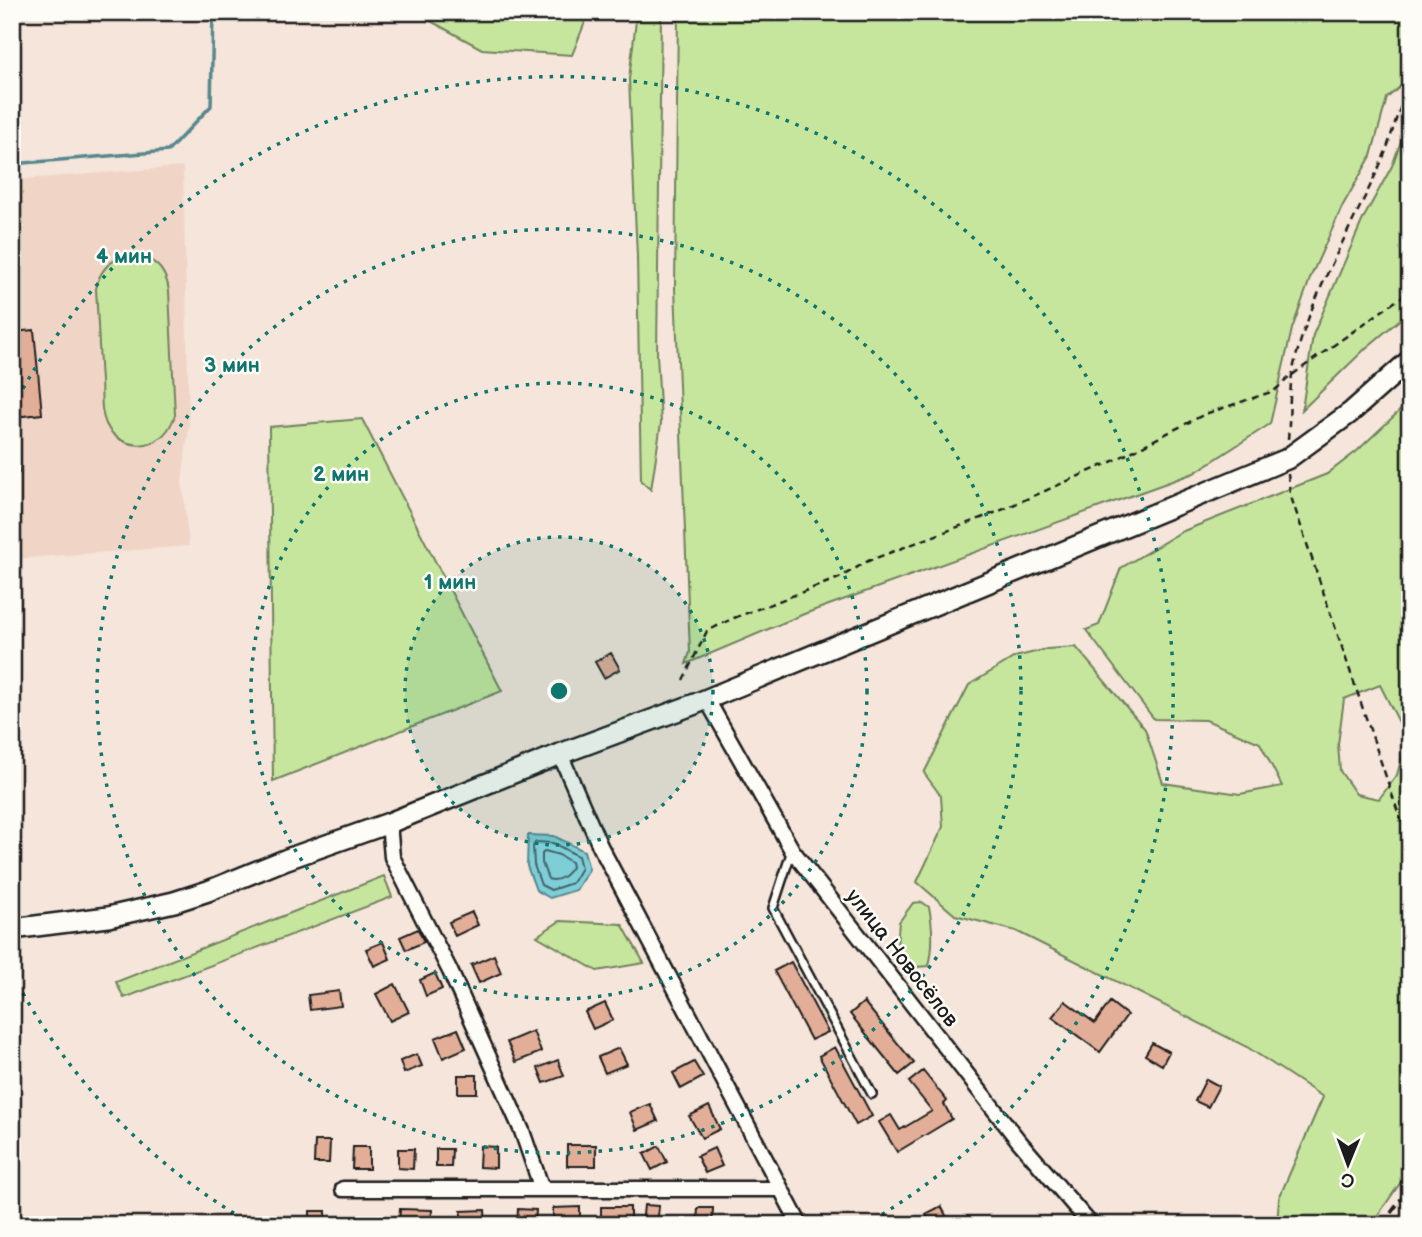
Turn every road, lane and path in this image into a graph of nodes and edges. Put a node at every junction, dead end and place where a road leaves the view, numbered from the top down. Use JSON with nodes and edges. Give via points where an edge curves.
{"nodes":[{"id":1,"x":1410,"y":89,"type":"edge"},
{"id":2,"x":1410,"y":292,"type":"edge"},
{"id":3,"x":1410,"y":360,"type":"edge"},
{"id":4,"x":1292,"y":375,"type":"junction"},
{"id":5,"x":1287,"y":459,"type":"junction"},
{"id":6,"x":683,"y":680,"type":"dead end"},
{"id":7,"x":706,"y":698,"type":"junction"},
{"id":8,"x":560,"y":754,"type":"junction"},
{"id":9,"x":389,"y":824,"type":"junction"},
{"id":10,"x":792,"y":850,"type":"junction"},
{"id":11,"x":1410,"y":856,"type":"edge"},
{"id":12,"x":12,"y":929,"type":"edge"},
{"id":13,"x":872,"y":1094,"type":"dead end"},
{"id":14,"x":343,"y":1189,"type":"dead end"},
{"id":15,"x":542,"y":1189,"type":"junction"},
{"id":16,"x":781,"y":1189,"type":"junction"},
{"id":17,"x":800,"y":1225,"type":"edge"},
{"id":18,"x":1091,"y":1225,"type":"edge"}],
"edges":[{"from":1,"to":4,"type":"path","via":[[1321,291]]},
{"from":2,"to":4,"type":"path"},
{"from":3,"to":5,"type":"street","via":[[1350,413]]},
{"from":4,"to":5,"type":"path"},
{"from":4,"to":6,"type":"path","via":[[1274,391],[1205,414],[1079,477],[707,631]]},
{"from":5,"to":7,"type":"street"},
{"from":5,"to":11,"type":"path","via":[[1290,494]]},
{"from":7,"to":8,"type":"street"},
{"from":7,"to":10,"type":"street","name":"улица Новосёлов"},
{"from":8,"to":9,"type":"street"},
{"from":8,"to":16,"type":"street","via":[[600,846]]},
{"from":9,"to":12,"type":"street","via":[[174,902],[79,922]]},
{"from":9,"to":15,"type":"street","via":[[392,857],[450,971],[522,1131]]},
{"from":10,"to":13,"type":"lane","via":[[772,908]]},
{"from":10,"to":18,"type":"street","name":"улица Новосёлов","via":[[1018,1140]]},
{"from":14,"to":15,"type":"street"},
{"from":15,"to":16,"type":"street"},
{"from":16,"to":17,"type":"street"}]}
